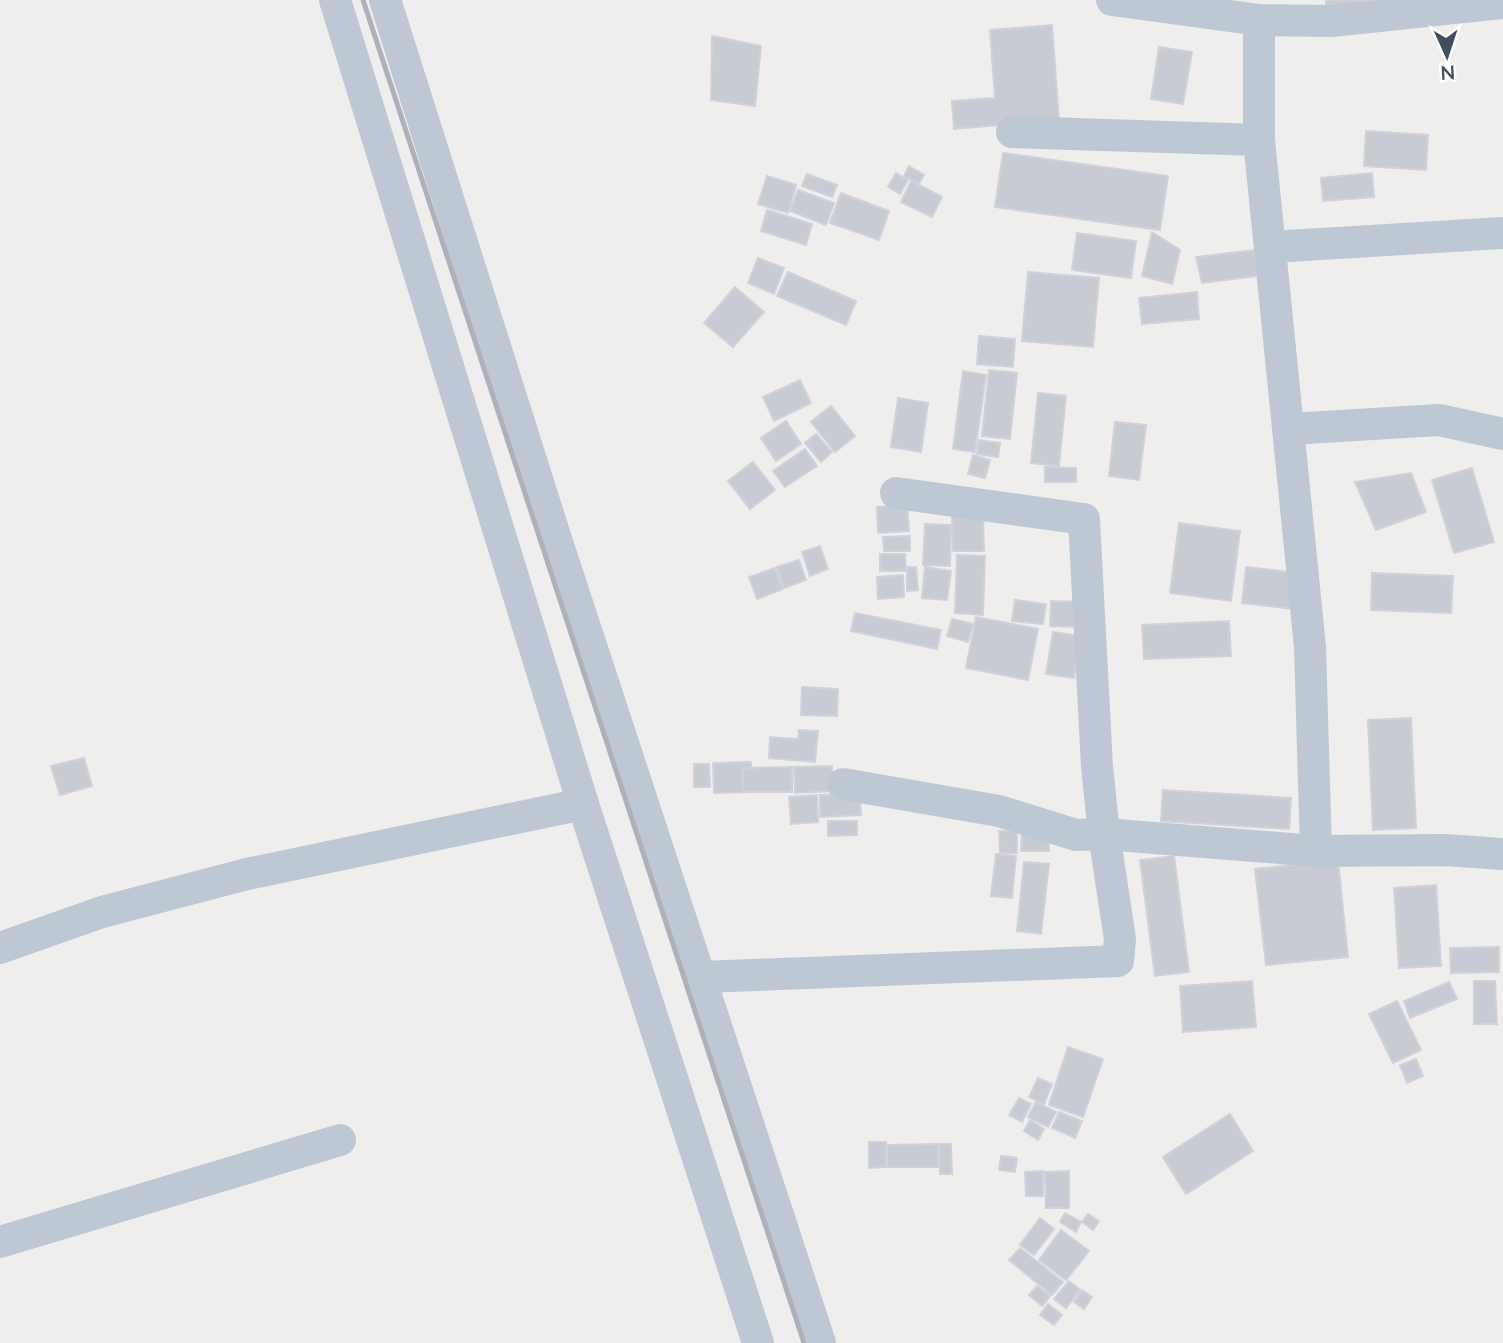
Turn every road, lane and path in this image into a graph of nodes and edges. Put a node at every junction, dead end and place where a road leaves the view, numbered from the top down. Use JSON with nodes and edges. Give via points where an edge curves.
{"nodes":[{"id":1,"x":335,"y":0,"type":"edge"},
{"id":2,"x":385,"y":0,"type":"edge"},
{"id":3,"x":1112,"y":0,"type":"edge"},
{"id":4,"x":1503,"y":3,"type":"edge"},
{"id":5,"x":1445,"y":4,"type":"edge"},
{"id":6,"x":1259,"y":20,"type":"junction"},
{"id":7,"x":1012,"y":132,"type":"dead end"},
{"id":8,"x":1259,"y":140,"type":"junction"},
{"id":9,"x":1503,"y":233,"type":"edge"},
{"id":10,"x":1271,"y":247,"type":"junction"},
{"id":11,"x":1290,"y":429,"type":"junction"},
{"id":12,"x":1503,"y":434,"type":"edge"},
{"id":13,"x":896,"y":493,"type":"dead end"},
{"id":14,"x":843,"y":784,"type":"dead end"},
{"id":15,"x":583,"y":804,"type":"junction"},
{"id":16,"x":1104,"y":834,"type":"junction"},
{"id":17,"x":1316,"y":851,"type":"junction"},
{"id":18,"x":1503,"y":854,"type":"edge"},
{"id":19,"x":0,"y":948,"type":"edge"},
{"id":20,"x":702,"y":976,"type":"junction"},
{"id":21,"x":340,"y":1140,"type":"dead end"},
{"id":22,"x":0,"y":1242,"type":"edge"},
{"id":23,"x":758,"y":1343,"type":"edge"},
{"id":24,"x":820,"y":1343,"type":"edge"}],
"edges":[{"from":1,"to":15,"type":"street"},
{"from":2,"to":20,"type":"street","via":[[556,539]]},
{"from":3,"to":6,"type":"street"},
{"from":4,"to":5,"type":"street"},
{"from":5,"to":6,"type":"street","via":[[1332,21]]},
{"from":6,"to":8,"type":"street"},
{"from":7,"to":8,"type":"street"},
{"from":8,"to":10,"type":"street"},
{"from":9,"to":10,"type":"street"},
{"from":10,"to":11,"type":"street"},
{"from":11,"to":12,"type":"street","via":[[1439,420]]},
{"from":11,"to":17,"type":"street","via":[[1310,648]]},
{"from":13,"to":16,"type":"street","via":[[1084,519]]},
{"from":14,"to":16,"type":"street","via":[[999,811],[1076,835]]},
{"from":15,"to":19,"type":"street","via":[[247,874],[102,912]]},
{"from":15,"to":23,"type":"street"},
{"from":16,"to":17,"type":"street"},
{"from":16,"to":20,"type":"street","via":[[1120,940],[1118,961]]},
{"from":17,"to":18,"type":"street"},
{"from":20,"to":24,"type":"street"},
{"from":21,"to":22,"type":"street"}]}
